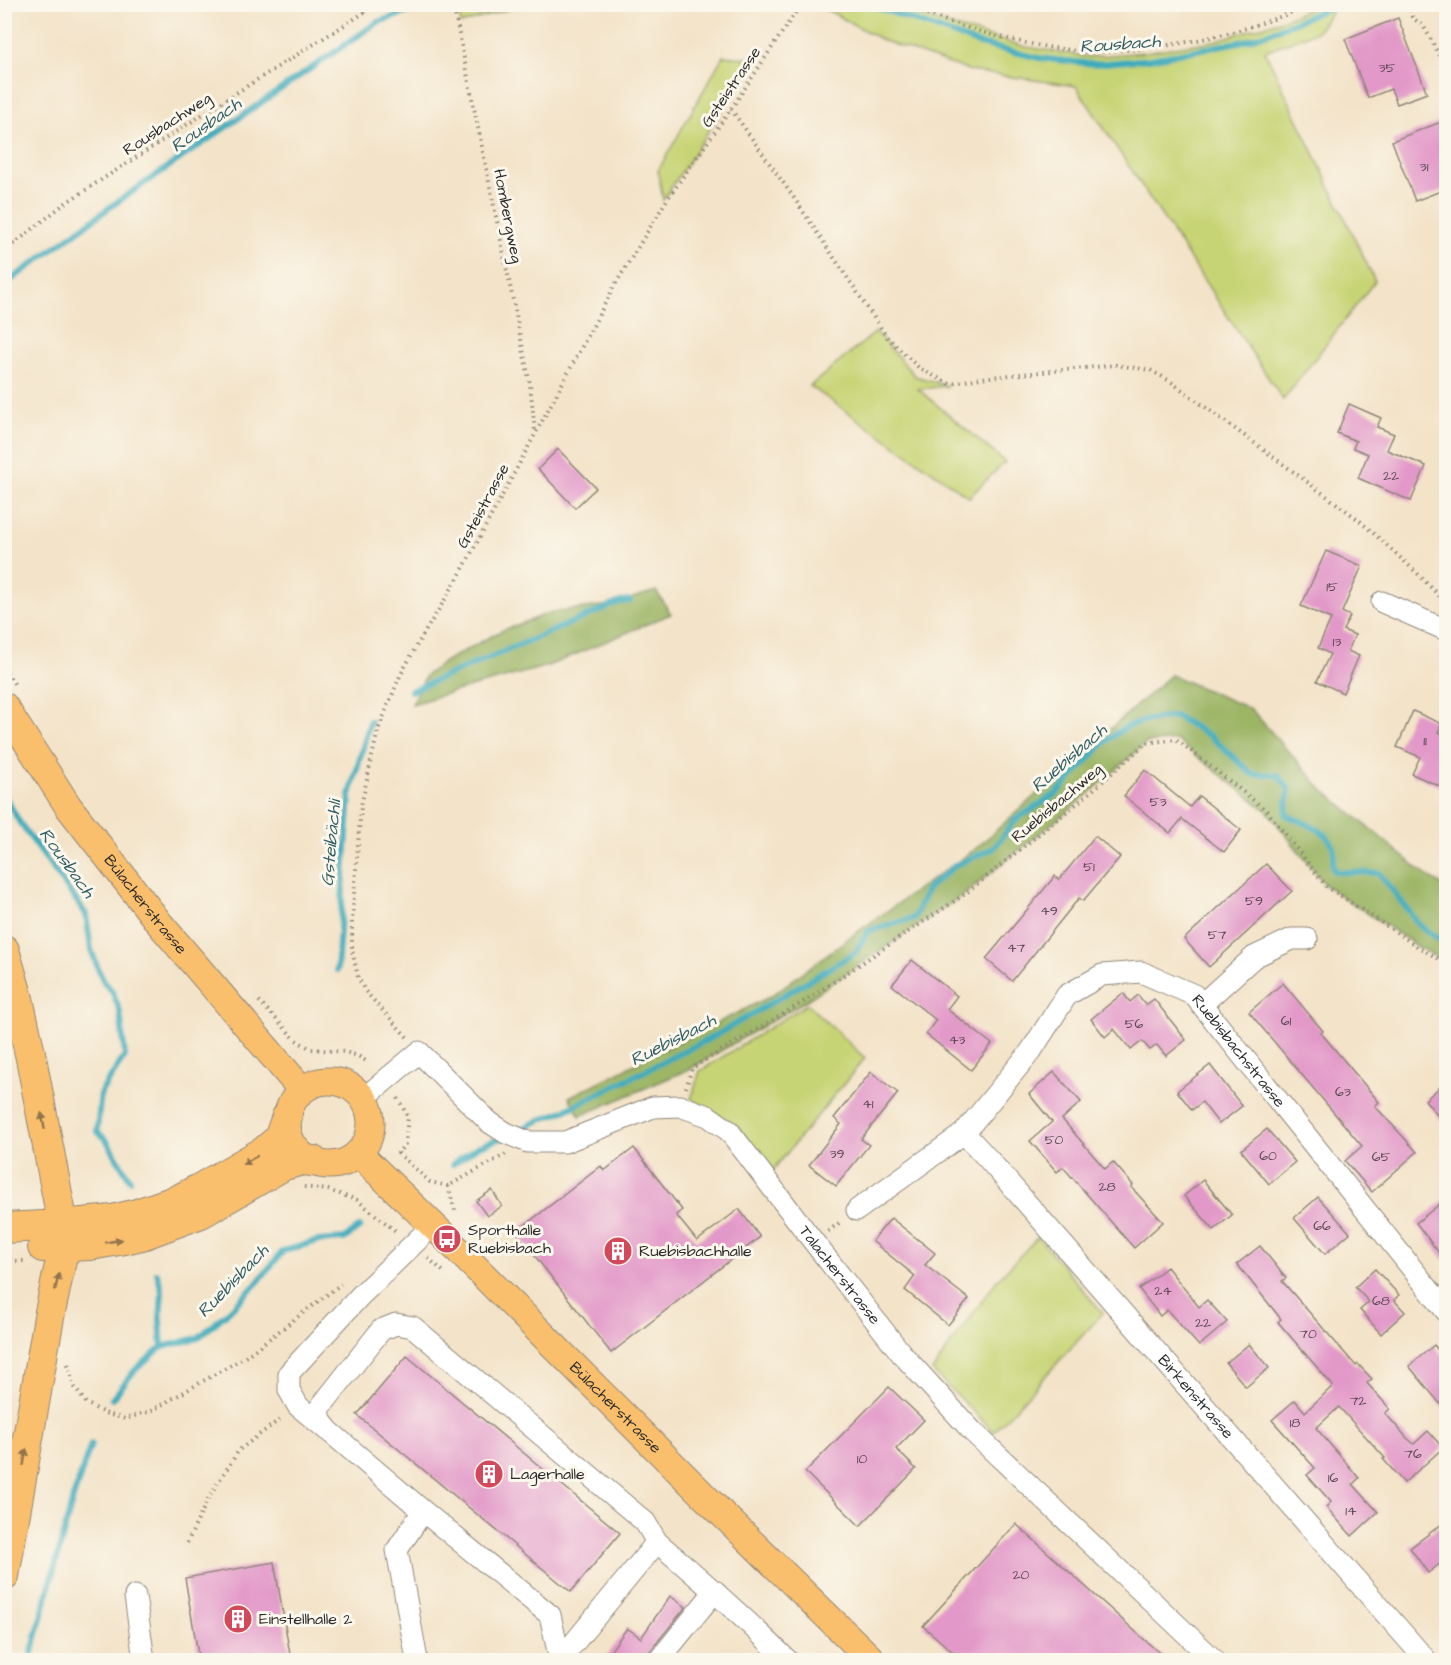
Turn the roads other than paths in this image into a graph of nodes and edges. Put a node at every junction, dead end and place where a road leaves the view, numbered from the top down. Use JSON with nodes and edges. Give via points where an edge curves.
{"nodes":[{"id":1,"x":1382,"y":602,"type":"dead end"},
{"id":2,"x":1446,"y":630,"type":"edge"},
{"id":3,"x":12,"y":699,"type":"edge"},
{"id":4,"x":1307,"y":939,"type":"dead end"},
{"id":5,"x":4,"y":951,"type":"edge"},
{"id":6,"x":1201,"y":1005,"type":"junction"},
{"id":7,"x":303,"y":1090,"type":"junction"},
{"id":8,"x":363,"y":1099,"type":"junction"},
{"id":9,"x":287,"y":1118,"type":"junction"},
{"id":10,"x":964,"y":1133,"type":"junction"},
{"id":11,"x":358,"y":1153,"type":"junction"},
{"id":12,"x":313,"y":1161,"type":"junction"},
{"id":13,"x":857,"y":1210,"type":"road end"},
{"id":14,"x":445,"y":1222,"type":"junction"},
{"id":15,"x":63,"y":1236,"type":"junction"},
{"id":16,"x":9,"y":1245,"type":"edge"},
{"id":17,"x":1446,"y":1311,"type":"edge"},
{"id":18,"x":329,"y":1431,"type":"junction"},
{"id":19,"x":423,"y":1511,"type":"junction"},
{"id":20,"x":657,"y":1542,"type":"junction"},
{"id":21,"x":4,"y":1576,"type":"edge"},
{"id":22,"x":715,"y":1591,"type":"junction"},
{"id":23,"x":135,"y":1596,"type":"dead end"},
{"id":24,"x":144,"y":1660,"type":"edge"},
{"id":25,"x":417,"y":1660,"type":"edge"},
{"id":26,"x":560,"y":1660,"type":"edge"},
{"id":27,"x":659,"y":1660,"type":"edge"},
{"id":28,"x":787,"y":1660,"type":"edge"},
{"id":29,"x":872,"y":1660,"type":"edge"},
{"id":30,"x":1214,"y":1660,"type":"edge"},
{"id":31,"x":1426,"y":1660,"type":"edge"}],
"edges":[{"from":1,"to":2,"type":"street"},
{"from":3,"to":7,"type":"main road","name":"Bülacherstrasse","via":[[68,806],[160,924]]},
{"from":4,"to":6,"type":"street","via":[[1292,939],[1254,957]]},
{"from":15,"to":5,"type":"highway","one_way":true,"via":[[31,1058]]},
{"from":6,"to":10,"type":"street","name":"Ruebisbachstrasse","via":[[1194,995],[1141,972],[1102,975],[1067,995],[1031,1051]]},
{"from":6,"to":17,"type":"street","name":"Ruebisbachstrasse"},
{"from":7,"to":8,"type":"main road","via":[[312,1084],[335,1081],[356,1090]]},
{"from":7,"to":9,"type":"main road"},
{"from":8,"to":11,"type":"main road","via":[[371,1127]]},
{"from":8,"to":30,"type":"street","name":"Talacherstrasse","via":[[419,1052],[489,1122],[528,1142],[565,1142],[653,1107],[680,1106],[708,1116],[729,1131],[901,1353],[972,1431]]},
{"from":9,"to":12,"type":"main road","via":[[295,1148]]},
{"from":9,"to":15,"type":"highway","one_way":true,"via":[[279,1138],[265,1151],[199,1189],[178,1200]]},
{"from":10,"to":13,"type":"street","name":"Ruebisbachstrasse"},
{"from":10,"to":31,"type":"street","name":"Birkenstrasse"},
{"from":11,"to":12,"type":"main road","via":[[337,1164]]},
{"from":11,"to":14,"type":"main road","name":"Bülacherstrasse"},
{"from":15,"to":12,"type":"highway","one_way":true,"via":[[90,1245],[125,1239],[201,1214],[284,1165]]},
{"from":14,"to":18,"type":"street","via":[[360,1296],[289,1373],[289,1390],[298,1406]]},
{"from":14,"to":29,"type":"main road","name":"Bülacherstrasse","via":[[704,1496]]},
{"from":15,"to":16,"type":"highway"},
{"from":21,"to":15,"type":"highway","one_way":true},
{"from":18,"to":19,"type":"street"},
{"from":18,"to":20,"type":"street","via":[[321,1422],[319,1409],[327,1397],[381,1330],[396,1324],[412,1327],[645,1522]]},
{"from":19,"to":25,"type":"street","via":[[397,1550]]},
{"from":19,"to":26,"type":"street","via":[[550,1615]]},
{"from":20,"to":22,"type":"street"},
{"from":20,"to":26,"type":"street"},
{"from":22,"to":27,"type":"street"},
{"from":22,"to":28,"type":"street"},
{"from":23,"to":24,"type":"street"}]}
